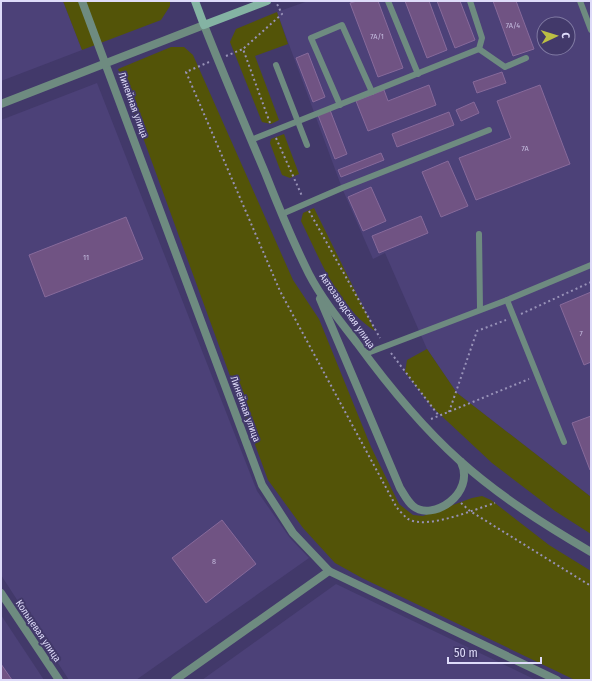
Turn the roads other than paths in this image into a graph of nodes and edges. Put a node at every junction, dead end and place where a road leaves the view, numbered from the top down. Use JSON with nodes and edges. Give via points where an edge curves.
{"nodes":[{"id":1,"x":82,"y":1,"type":"edge"},
{"id":2,"x":194,"y":1,"type":"edge"},
{"id":3,"x":267,"y":1,"type":"edge"},
{"id":4,"x":388,"y":1,"type":"edge"},
{"id":5,"x":470,"y":1,"type":"edge"},
{"id":6,"x":580,"y":1,"type":"edge"},
{"id":7,"x":204,"y":26,"type":"junction"},
{"id":8,"x":591,"y":30,"type":"edge"},
{"id":9,"x":479,"y":49,"type":"junction"},
{"id":10,"x":526,"y":58,"type":"dead end"},
{"id":11,"x":107,"y":64,"type":"junction"},
{"id":12,"x":276,"y":65,"type":"dead end"},
{"id":13,"x":418,"y":74,"type":"junction"},
{"id":14,"x":372,"y":92,"type":"junction"},
{"id":15,"x":1,"y":104,"type":"edge"},
{"id":16,"x":340,"y":105,"type":"junction"},
{"id":17,"x":298,"y":122,"type":"junction"},
{"id":18,"x":489,"y":130,"type":"dead end"},
{"id":19,"x":251,"y":140,"type":"junction"},
{"id":20,"x":307,"y":145,"type":"dead end"},
{"id":21,"x":282,"y":214,"type":"junction"},
{"id":22,"x":479,"y":234,"type":"dead end"},
{"id":23,"x":591,"y":265,"type":"edge"},
{"id":24,"x":309,"y":275,"type":"junction"},
{"id":25,"x":507,"y":300,"type":"junction"},
{"id":26,"x":480,"y":309,"type":"junction"},
{"id":27,"x":365,"y":354,"type":"junction"},
{"id":28,"x":564,"y":442,"type":"dead end"},
{"id":29,"x":460,"y":461,"type":"junction"},
{"id":30,"x":591,"y":552,"type":"edge"},
{"id":31,"x":329,"y":571,"type":"junction"},
{"id":32,"x":1,"y":593,"type":"edge"},
{"id":33,"x":59,"y":680,"type":"edge"},
{"id":34,"x":175,"y":680,"type":"edge"},
{"id":35,"x":557,"y":680,"type":"edge"}],
"edges":[{"from":1,"to":11,"type":"street","name":"Линейная улица"},
{"from":2,"to":7,"type":"main road","name":"Автозаводская улица"},
{"from":3,"to":7,"type":"main road"},
{"from":4,"to":13,"type":"lane"},
{"from":5,"to":9,"type":"lane","via":[[482,38]]},
{"from":6,"to":8,"type":"lane"},
{"from":7,"to":11,"type":"street"},
{"from":7,"to":19,"type":"street","name":"Автозаводская улица"},
{"from":9,"to":10,"type":"lane","via":[[505,66]]},
{"from":9,"to":13,"type":"lane"},
{"from":11,"to":15,"type":"street"},
{"from":11,"to":31,"type":"street","name":"Линейная улица","via":[[262,486],[293,533]]},
{"from":12,"to":17,"type":"lane"},
{"from":13,"to":14,"type":"lane"},
{"from":14,"to":16,"type":"lane"},
{"from":14,"to":16,"type":"lane","via":[[342,26],[311,38]]},
{"from":16,"to":17,"type":"lane"},
{"from":17,"to":19,"type":"lane"},
{"from":17,"to":20,"type":"lane"},
{"from":18,"to":21,"type":"lane"},
{"from":19,"to":21,"type":"street","name":"Автозаводская улица"},
{"from":21,"to":24,"type":"street","name":"Автозаводская улица"},
{"from":22,"to":26,"type":"lane"},
{"from":23,"to":25,"type":"lane"},
{"from":24,"to":27,"type":"street","name":"Автозаводская улица"},
{"from":24,"to":29,"type":"street","via":[[407,500],[414,507],[425,510],[436,509],[455,498],[464,480],[465,470]]},
{"from":25,"to":26,"type":"lane"},
{"from":25,"to":28,"type":"lane"},
{"from":26,"to":27,"type":"lane"},
{"from":27,"to":29,"type":"street","name":"Автозаводская улица","via":[[421,423]]},
{"from":29,"to":30,"type":"street","name":"Автозаводская улица","via":[[551,529]]},
{"from":31,"to":34,"type":"street"},
{"from":31,"to":35,"type":"street","name":"Линейная улица"},
{"from":32,"to":33,"type":"street","name":"Кольцевая улица"}]}
